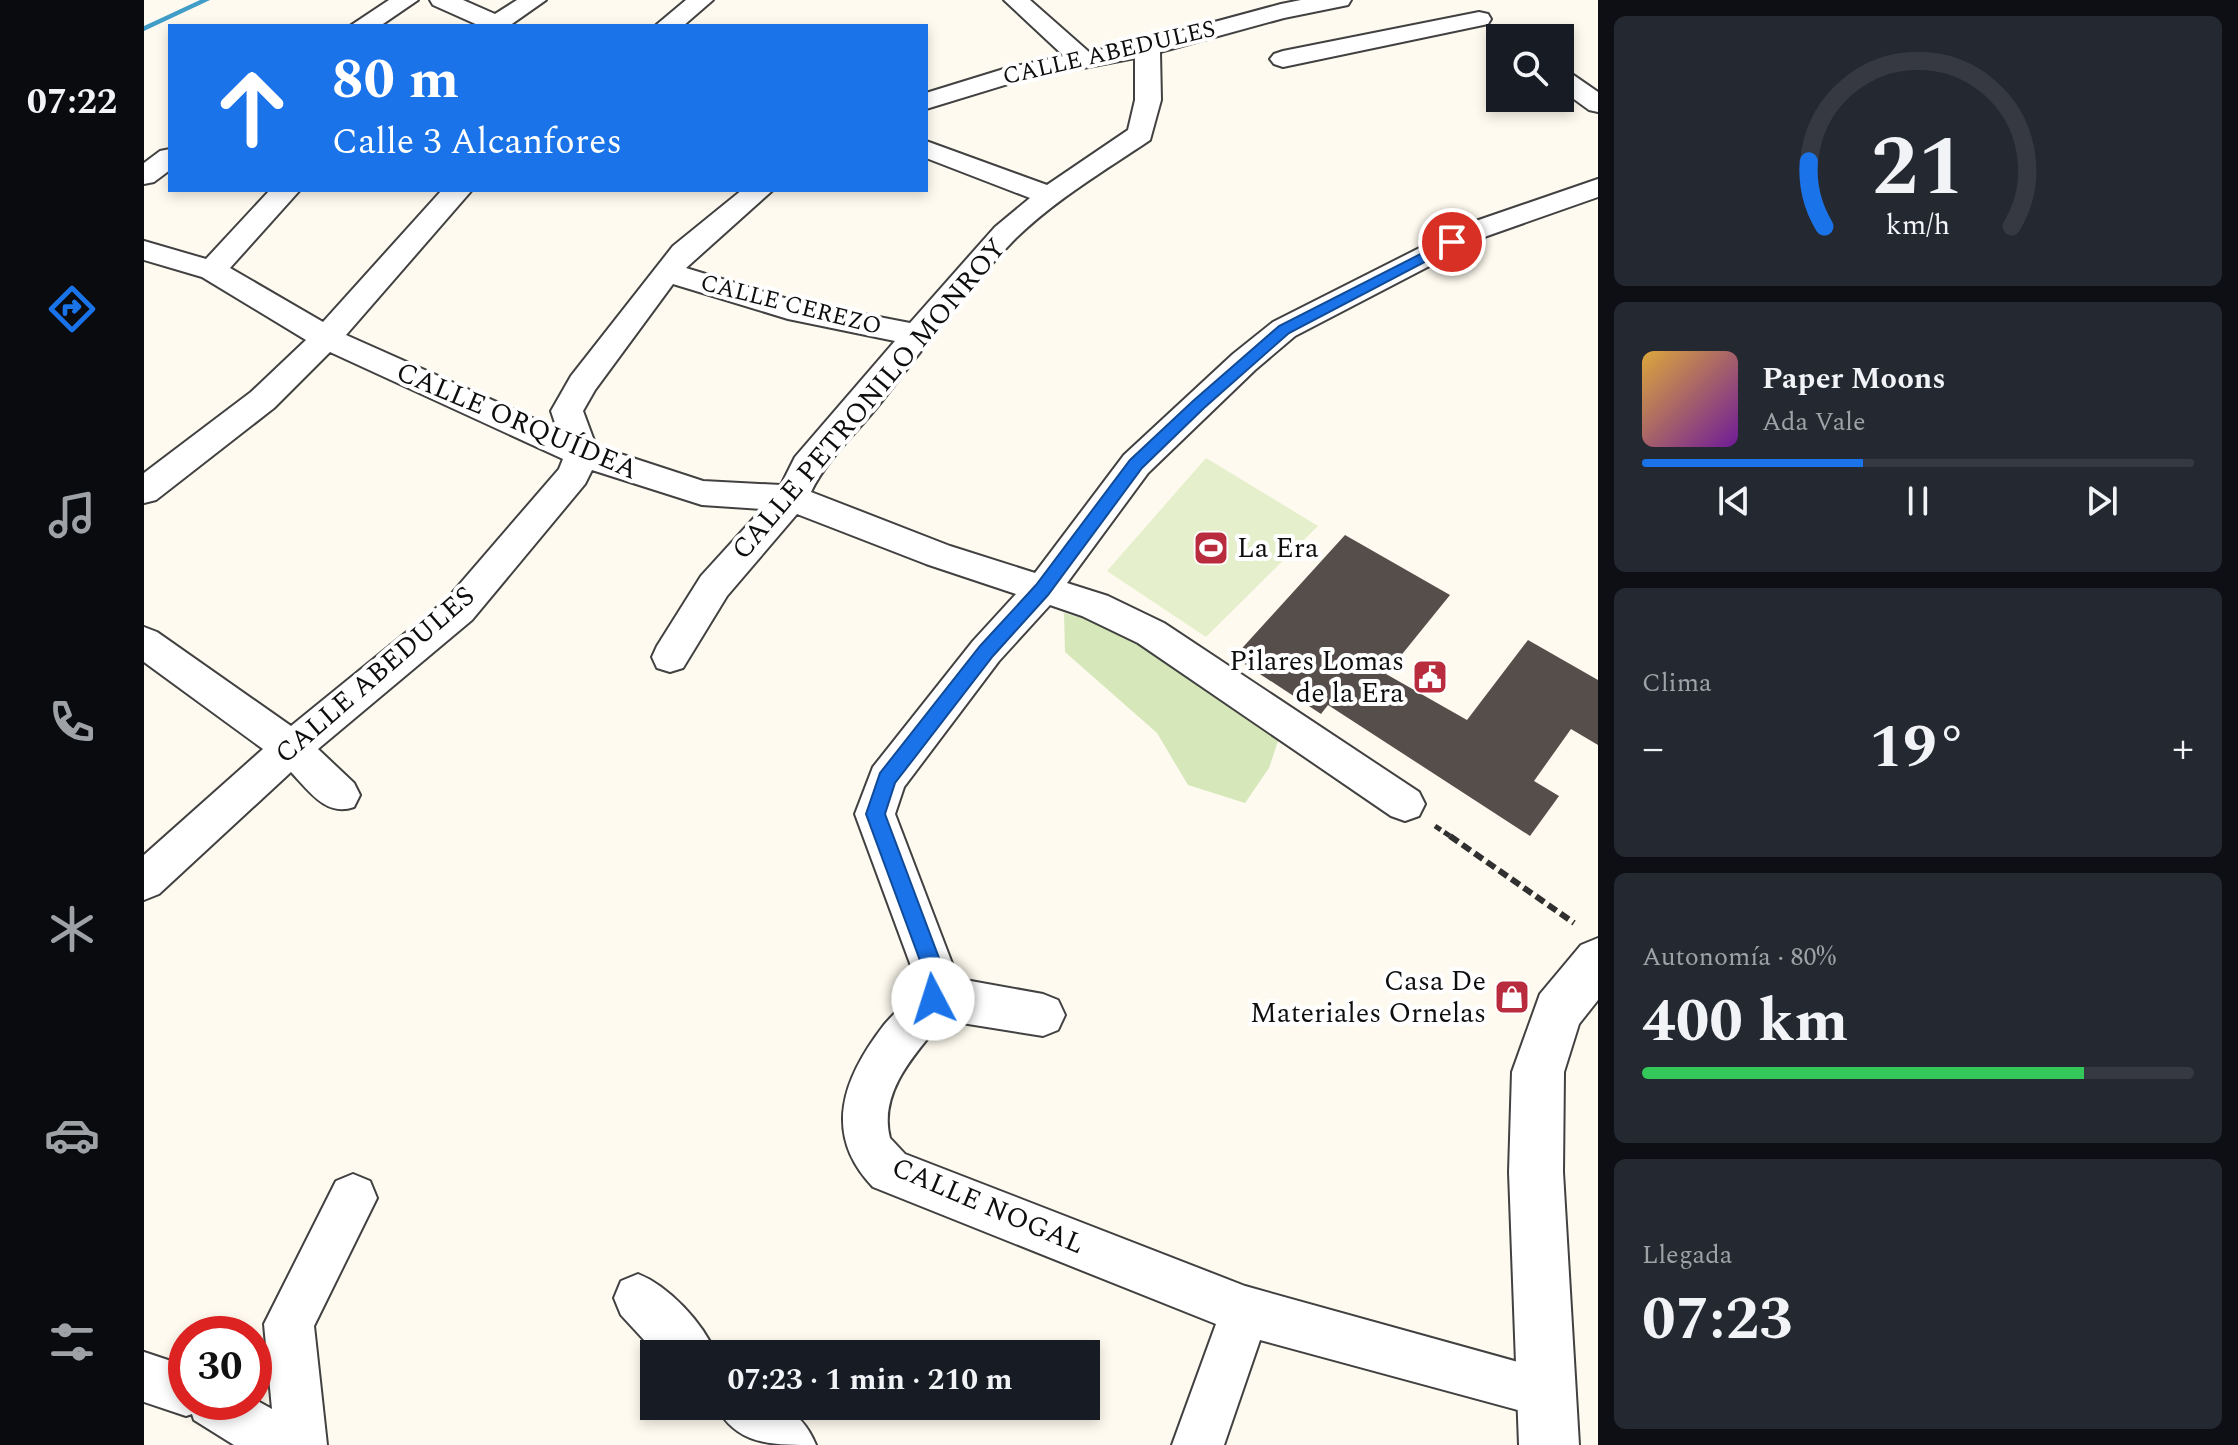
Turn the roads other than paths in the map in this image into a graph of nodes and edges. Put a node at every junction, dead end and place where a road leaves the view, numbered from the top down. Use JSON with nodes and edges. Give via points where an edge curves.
{"nodes":[{"id":1,"x":406,"y":0,"type":"edge"},
{"id":2,"x":442,"y":0,"type":"edge"},
{"id":3,"x":534,"y":0,"type":"edge"},
{"id":4,"x":701,"y":0,"type":"edge"},
{"id":5,"x":1016,"y":0,"type":"edge"},
{"id":6,"x":1339,"y":0,"type":"edge"},
{"id":7,"x":1457,"y":0,"type":"edge"},
{"id":8,"x":365,"y":24,"type":"edge"},
{"id":9,"x":492,"y":24,"type":"edge"},
{"id":10,"x":496,"y":24,"type":"edge"},
{"id":11,"x":670,"y":24,"type":"edge"},
{"id":12,"x":1147,"y":48,"type":"junction"},
{"id":13,"x":1082,"y":59,"type":"junction"},
{"id":14,"x":1283,"y":59,"type":"dead end"},
{"id":15,"x":1574,"y":87,"type":"edge"},
{"id":16,"x":928,"y":100,"type":"edge"},
{"id":17,"x":1598,"y":104,"type":"edge"},
{"id":18,"x":928,"y":150,"type":"edge"},
{"id":19,"x":168,"y":158,"type":"edge"},
{"id":20,"x":144,"y":176,"type":"edge"},
{"id":21,"x":1598,"y":188,"type":"edge"},
{"id":22,"x":284,"y":192,"type":"edge"},
{"id":23,"x":456,"y":192,"type":"edge"},
{"id":24,"x":757,"y":192,"type":"edge"},
{"id":25,"x":1050,"y":196,"type":"junction"},
{"id":26,"x":144,"y":250,"type":"edge"},
{"id":27,"x":212,"y":270,"type":"junction"},
{"id":28,"x":666,"y":272,"type":"junction"},
{"id":29,"x":916,"y":335,"type":"junction"},
{"id":30,"x":326,"y":338,"type":"junction"},
{"id":31,"x":582,"y":454,"type":"junction"},
{"id":32,"x":144,"y":491,"type":"edge"},
{"id":33,"x":791,"y":498,"type":"junction"},
{"id":34,"x":1042,"y":590,"type":"junction"},
{"id":35,"x":144,"y":642,"type":"edge"},
{"id":36,"x":670,"y":657,"type":"dead end"},
{"id":37,"x":291,"y":748,"type":"junction"},
{"id":38,"x":340,"y":795,"type":"dead end"},
{"id":39,"x":1405,"y":804,"type":"road end"},
{"id":40,"x":144,"y":881,"type":"edge"},
{"id":41,"x":1592,"y":946,"type":"edge"},
{"id":42,"x":933,"y":999,"type":"junction"},
{"id":43,"x":1043,"y":1015,"type":"dead end"},
{"id":44,"x":353,"y":1198,"type":"dead end"},
{"id":45,"x":638,"y":1298,"type":"dead end"},
{"id":46,"x":1245,"y":1311,"type":"junction"},
{"id":47,"x":678,"y":1340,"type":"edge"},
{"id":48,"x":144,"y":1377,"type":"edge"},
{"id":49,"x":168,"y":1385,"type":"edge"},
{"id":50,"x":1548,"y":1419,"type":"edge"},
{"id":51,"x":241,"y":1420,"type":"edge"},
{"id":52,"x":759,"y":1420,"type":"edge"},
{"id":53,"x":282,"y":1445,"type":"edge"},
{"id":54,"x":301,"y":1445,"type":"edge"},
{"id":55,"x":790,"y":1445,"type":"edge"},
{"id":56,"x":1198,"y":1445,"type":"edge"}],
"edges":[{"from":1,"to":8,"type":"street"},
{"from":2,"to":9,"type":"street"},
{"from":3,"to":10,"type":"street"},
{"from":4,"to":11,"type":"street"},
{"from":5,"to":13,"type":"street"},
{"from":6,"to":12,"type":"street","name":"CALLE ABEDULES"},
{"from":7,"to":14,"type":"street","via":[[1488,25]]},
{"from":12,"to":13,"type":"street","name":"CALLE ABEDULES"},
{"from":12,"to":25,"type":"street","name":"CALLE PETRONILO MONROY","via":[[1148,100],[1141,134]]},
{"from":13,"to":16,"type":"street","name":"CALLE ABEDULES"},
{"from":15,"to":17,"type":"street"},
{"from":18,"to":25,"type":"street"},
{"from":19,"to":20,"type":"street"},
{"from":21,"to":34,"type":"street","via":[[1477,230],[1284,329],[1136,464]]},
{"from":22,"to":27,"type":"street"},
{"from":23,"to":30,"type":"street","via":[[412,235]]},
{"from":24,"to":28,"type":"street"},
{"from":25,"to":29,"type":"street","name":"CALLE PETRONILO MONROY","via":[[1005,233]]},
{"from":26,"to":27,"type":"street","name":"CALLE ORQUÍDEA"},
{"from":27,"to":30,"type":"street","name":"CALLE ORQUÍDEA"},
{"from":28,"to":29,"type":"street","name":"CALLE CEREZO","via":[[788,309]]},
{"from":28,"to":31,"type":"street","via":[[567,411]]},
{"from":29,"to":33,"type":"street","name":"CALLE PETRONILO MONROY","via":[[807,466]]},
{"from":30,"to":31,"type":"street","name":"CALLE ORQUÍDEA"},
{"from":30,"to":32,"type":"street","via":[[236,424]]},
{"from":31,"to":33,"type":"street","name":"CALLE ORQUÍDEA","via":[[702,493]]},
{"from":31,"to":37,"type":"street","name":"CALLE ABEDULES","via":[[573,475],[459,610]]},
{"from":33,"to":34,"type":"street","name":"CALLE ORQUÍDEA"},
{"from":33,"to":36,"type":"street","name":"CALLE PETRONILO MONROY","via":[[714,586]]},
{"from":34,"to":39,"type":"street","name":"CALLE ORQUÍDEA","via":[[1095,606],[1151,633]]},
{"from":34,"to":42,"type":"street","via":[[986,651],[887,779],[875,814],[932,966]]},
{"from":35,"to":37,"type":"street"},
{"from":37,"to":38,"type":"street"},
{"from":37,"to":40,"type":"street","name":"CALLE ABEDULES"},
{"from":41,"to":50,"type":"street","via":[[1558,1011],[1538,1072],[1536,1172]]},
{"from":42,"to":43,"type":"street"},
{"from":42,"to":46,"type":"street","name":"CALLE NOGAL","via":[[886,1057],[863,1112],[869,1148],[889,1171]]},
{"from":44,"to":54,"type":"street","via":[[289,1324]]},
{"from":45,"to":47,"type":"street"},
{"from":46,"to":50,"type":"street","name":"CALLE NOGAL"},
{"from":46,"to":56,"type":"street"},
{"from":48,"to":49,"type":"street"},
{"from":51,"to":53,"type":"street"},
{"from":52,"to":55,"type":"street"}]}
